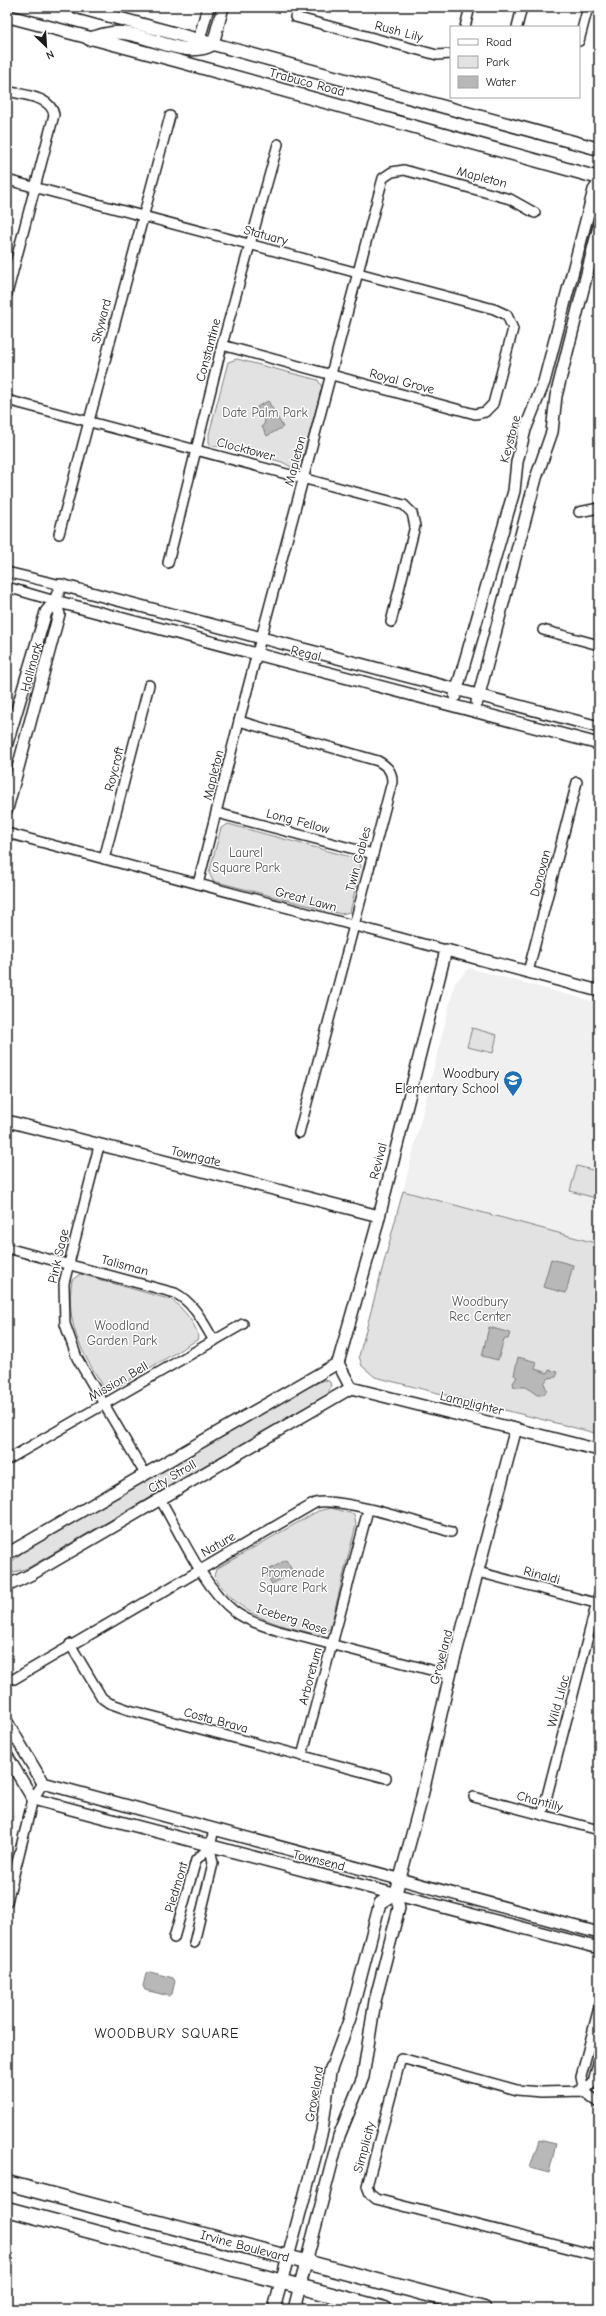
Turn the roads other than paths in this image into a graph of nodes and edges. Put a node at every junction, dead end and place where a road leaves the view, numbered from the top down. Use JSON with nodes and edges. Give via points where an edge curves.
{"nodes":[{"id":1,"x":77,"y":7,"type":"edge"},
{"id":2,"x":208,"y":7,"type":"edge"},
{"id":3,"x":223,"y":7,"type":"edge"},
{"id":4,"x":470,"y":7,"type":"edge"},
{"id":5,"x":522,"y":7,"type":"edge"},
{"id":6,"x":588,"y":7,"type":"edge"},
{"id":7,"x":7,"y":16,"type":"edge"},
{"id":8,"x":295,"y":17,"type":"dead end"},
{"id":9,"x":465,"y":26,"type":"edge"},
{"id":10,"x":517,"y":26,"type":"edge"},
{"id":11,"x":580,"y":37,"type":"edge"},
{"id":12,"x":89,"y":39,"type":"junction"},
{"id":13,"x":200,"y":40,"type":"junction"},
{"id":14,"x":214,"y":44,"type":"junction"},
{"id":15,"x":450,"y":54,"type":"edge"},
{"id":16,"x":7,"y":91,"type":"edge"},
{"id":17,"x":170,"y":116,"type":"dead end"},
{"id":18,"x":278,"y":144,"type":"dead end"},
{"id":19,"x":599,"y":149,"type":"edge"},
{"id":20,"x":599,"y":178,"type":"edge"},
{"id":21,"x":7,"y":180,"type":"edge"},
{"id":22,"x":599,"y":183,"type":"edge"},
{"id":23,"x":35,"y":188,"type":"junction"},
{"id":24,"x":535,"y":213,"type":"dead end"},
{"id":25,"x":144,"y":216,"type":"junction"},
{"id":26,"x":599,"y":226,"type":"edge"},
{"id":27,"x":251,"y":244,"type":"junction"},
{"id":28,"x":10,"y":272,"type":"edge"},
{"id":29,"x":358,"y":273,"type":"junction"},
{"id":30,"x":7,"y":294,"type":"edge"},
{"id":31,"x":513,"y":324,"type":"joint"},
{"id":32,"x":222,"y":345,"type":"junction"},
{"id":33,"x":331,"y":376,"type":"junction"},
{"id":34,"x":7,"y":400,"type":"edge"},
{"id":35,"x":88,"y":420,"type":"junction"},
{"id":36,"x":196,"y":449,"type":"junction"},
{"id":37,"x":304,"y":478,"type":"junction"},
{"id":38,"x":599,"y":508,"type":"edge"},
{"id":39,"x":579,"y":512,"type":"dead end"},
{"id":40,"x":59,"y":534,"type":"dead end"},
{"id":41,"x":168,"y":563,"type":"dead end"},
{"id":42,"x":7,"y":572,"type":"edge"},
{"id":43,"x":61,"y":585,"type":"junction"},
{"id":44,"x":7,"y":587,"type":"edge"},
{"id":45,"x":55,"y":600,"type":"junction"},
{"id":46,"x":391,"y":622,"type":"dead end"},
{"id":47,"x":543,"y":630,"type":"dead end"},
{"id":48,"x":263,"y":638,"type":"junction"},
{"id":49,"x":599,"y":645,"type":"edge"},
{"id":50,"x":258,"y":655,"type":"junction"},
{"id":51,"x":149,"y":685,"type":"dead end"},
{"id":52,"x":457,"y":690,"type":"junction"},
{"id":53,"x":479,"y":695,"type":"junction"},
{"id":54,"x":453,"y":704,"type":"junction"},
{"id":55,"x":475,"y":710,"type":"junction"},
{"id":56,"x":239,"y":722,"type":"junction"},
{"id":57,"x":599,"y":727,"type":"edge"},
{"id":58,"x":7,"y":743,"type":"edge"},
{"id":59,"x":599,"y":744,"type":"edge"},
{"id":60,"x":577,"y":782,"type":"dead end"},
{"id":61,"x":7,"y":809,"type":"edge"},
{"id":62,"x":217,"y":812,"type":"junction"},
{"id":63,"x":7,"y":833,"type":"edge"},
{"id":64,"x":372,"y":854,"type":"junction"},
{"id":65,"x":104,"y":859,"type":"junction"},
{"id":66,"x":198,"y":884,"type":"junction"},
{"id":67,"x":353,"y":926,"type":"junction"},
{"id":68,"x":446,"y":950,"type":"junction"},
{"id":69,"x":528,"y":972,"type":"junction"},
{"id":70,"x":599,"y":991,"type":"edge"},
{"id":71,"x":7,"y":1121,"type":"edge"},
{"id":72,"x":299,"y":1133,"type":"dead end"},
{"id":73,"x":99,"y":1146,"type":"junction"},
{"id":74,"x":379,"y":1216,"type":"junction"},
{"id":75,"x":7,"y":1248,"type":"edge"},
{"id":76,"x":68,"y":1264,"type":"junction"},
{"id":77,"x":243,"y":1324,"type":"dead end"},
{"id":78,"x":214,"y":1341,"type":"junction"},
{"id":79,"x":338,"y":1363,"type":"junction"},
{"id":80,"x":351,"y":1388,"type":"junction"},
{"id":81,"x":104,"y":1404,"type":"junction"},
{"id":82,"x":516,"y":1428,"type":"junction"},
{"id":83,"x":599,"y":1450,"type":"edge"},
{"id":84,"x":7,"y":1460,"type":"edge"},
{"id":85,"x":145,"y":1474,"type":"junction"},
{"id":86,"x":160,"y":1499,"type":"junction"},
{"id":87,"x":368,"y":1510,"type":"junction"},
{"id":88,"x":451,"y":1532,"type":"dead end"},
{"id":89,"x":7,"y":1554,"type":"edge"},
{"id":90,"x":201,"y":1569,"type":"junction"},
{"id":91,"x":478,"y":1572,"type":"junction"},
{"id":92,"x":7,"y":1586,"type":"edge"},
{"id":93,"x":598,"y":1600,"type":"edge"},
{"id":94,"x":70,"y":1644,"type":"junction"},
{"id":95,"x":331,"y":1645,"type":"junction"},
{"id":96,"x":450,"y":1675,"type":"junction"},
{"id":97,"x":14,"y":1679,"type":"dead end"},
{"id":98,"x":7,"y":1722,"type":"edge"},
{"id":99,"x":7,"y":1756,"type":"edge"},
{"id":100,"x":302,"y":1756,"type":"junction"},
{"id":101,"x":386,"y":1778,"type":"dead end"},
{"id":102,"x":43,"y":1783,"type":"junction"},
{"id":103,"x":474,"y":1797,"type":"dead end"},
{"id":104,"x":33,"y":1800,"type":"junction"},
{"id":105,"x":542,"y":1815,"type":"junction"},
{"id":106,"x":214,"y":1829,"type":"junction"},
{"id":107,"x":599,"y":1830,"type":"edge"},
{"id":108,"x":210,"y":1847,"type":"junction"},
{"id":109,"x":401,"y":1878,"type":"junction"},
{"id":110,"x":396,"y":1893,"type":"junction"},
{"id":111,"x":7,"y":1902,"type":"edge"},
{"id":112,"x":599,"y":1933,"type":"edge"},
{"id":113,"x":174,"y":1938,"type":"dead end"},
{"id":114,"x":194,"y":1943,"type":"dead end"},
{"id":115,"x":599,"y":1948,"type":"edge"},
{"id":116,"x":599,"y":2007,"type":"edge"},
{"id":117,"x":599,"y":2059,"type":"edge"},
{"id":118,"x":584,"y":2091,"type":"junction"},
{"id":119,"x":599,"y":2103,"type":"edge"},
{"id":120,"x":7,"y":2183,"type":"edge"},
{"id":121,"x":7,"y":2209,"type":"edge"},
{"id":122,"x":599,"y":2256,"type":"edge"},
{"id":123,"x":288,"y":2258,"type":"junction"},
{"id":124,"x":307,"y":2262,"type":"junction"},
{"id":125,"x":281,"y":2281,"type":"junction"},
{"id":126,"x":299,"y":2286,"type":"junction"},
{"id":127,"x":274,"y":2309,"type":"edge"},
{"id":128,"x":294,"y":2309,"type":"edge"},
{"id":129,"x":385,"y":2309,"type":"edge"},
{"id":130,"x":484,"y":2309,"type":"edge"}],
"edges":[{"from":1,"to":13,"type":"main road","name":"Trabuco Road"},
{"from":2,"to":13,"type":"street"},
{"from":3,"to":14,"type":"street"},
{"from":4,"to":9,"type":"street"},
{"from":5,"to":10,"type":"street"},
{"from":6,"to":11,"type":"street"},
{"from":7,"to":12,"type":"main road","name":"Trabuco Road"},
{"from":8,"to":15,"type":"street","name":"Rush Lily","via":[[437,55]]},
{"from":12,"to":14,"type":"main road","via":[[102,34],[124,33],[191,50]]},
{"from":12,"to":20,"type":"main road","name":"Trabuco Road","via":[[178,61]]},
{"from":13,"to":14,"type":"main road","name":"Trabuco Road"},
{"from":14,"to":19,"type":"main road","name":"Trabuco Road"},
{"from":16,"to":23,"type":"street","via":[[46,101],[53,110],[53,121]]},
{"from":17,"to":25,"type":"street","name":"Skyward"},
{"from":18,"to":27,"type":"street","name":"Constantine"},
{"from":21,"to":23,"type":"street","name":"Statuary"},
{"from":22,"to":52,"type":"street","name":"Keystone","via":[[594,190],[544,382],[525,430],[517,462],[514,491]]},
{"from":23,"to":25,"type":"street","name":"Statuary"},
{"from":23,"to":28,"type":"street"},
{"from":24,"to":29,"type":"street","name":"Mapleton","via":[[510,199],[404,170],[392,172],[384,178]]},
{"from":25,"to":27,"type":"street","name":"Statuary"},
{"from":25,"to":35,"type":"street","name":"Skyward"},
{"from":26,"to":53,"type":"street","via":[[556,396],[552,432],[536,478]]},
{"from":27,"to":29,"type":"street","name":"Statuary"},
{"from":27,"to":32,"type":"street","name":"Constantine"},
{"from":28,"to":30,"type":"street"},
{"from":29,"to":31,"type":"street","name":"Statuary","via":[[494,309],[507,315]]},
{"from":29,"to":33,"type":"street","name":"Mapleton"},
{"from":31,"to":33,"type":"street","name":"Royal Grove","via":[[495,400],[485,412],[475,414]]},
{"from":32,"to":33,"type":"street","name":"Royal Grove"},
{"from":32,"to":36,"type":"street","name":"Constantine"},
{"from":33,"to":37,"type":"street","name":"Mapleton"},
{"from":34,"to":35,"type":"street","name":"Clocktower"},
{"from":35,"to":36,"type":"street","name":"Clocktower"},
{"from":35,"to":40,"type":"street","name":"Skyward"},
{"from":36,"to":37,"type":"street","name":"Clocktower"},
{"from":36,"to":41,"type":"street","name":"Constantine"},
{"from":37,"to":46,"type":"street","name":"Clocktower","via":[[404,505],[412,513],[415,526]]},
{"from":37,"to":48,"type":"street","name":"Mapleton"},
{"from":38,"to":39,"type":"street"},
{"from":42,"to":43,"type":"street","name":"Regal"},
{"from":43,"to":45,"type":"street","name":"Hallmark"},
{"from":43,"to":48,"type":"street","name":"Regal"},
{"from":44,"to":45,"type":"street","name":"Regal"},
{"from":45,"to":50,"type":"street","name":"Regal"},
{"from":45,"to":58,"type":"street","name":"Hallmark","via":[[46,612]]},
{"from":45,"to":61,"type":"street","name":"Hallmark","via":[[59,614]]},
{"from":47,"to":49,"type":"street"},
{"from":48,"to":50,"type":"street","name":"Mapleton"},
{"from":48,"to":52,"type":"street","name":"Regal"},
{"from":50,"to":54,"type":"street","name":"Regal"},
{"from":50,"to":56,"type":"street","name":"Mapleton"},
{"from":51,"to":65,"type":"street","name":"Roycroft"},
{"from":52,"to":53,"type":"street","name":"Regal"},
{"from":52,"to":54,"type":"street","name":"Keystone"},
{"from":53,"to":55,"type":"street"},
{"from":53,"to":57,"type":"street","name":"Regal"},
{"from":54,"to":55,"type":"street","name":"Regal"},
{"from":55,"to":59,"type":"street","name":"Regal"},
{"from":56,"to":62,"type":"street","name":"Mapleton"},
{"from":56,"to":64,"type":"street","name":"Twin Gables","via":[[378,761],[389,769],[392,782]]},
{"from":60,"to":69,"type":"street","name":"Donovan"},
{"from":62,"to":64,"type":"street","name":"Long Fellow"},
{"from":62,"to":66,"type":"street","name":"Mapleton"},
{"from":63,"to":65,"type":"street","name":"Great Lawn"},
{"from":64,"to":67,"type":"street","name":"Twin Gables"},
{"from":65,"to":66,"type":"street","name":"Great Lawn"},
{"from":66,"to":67,"type":"street","name":"Great Lawn"},
{"from":67,"to":68,"type":"street","name":"Great Lawn"},
{"from":67,"to":72,"type":"street","name":"Twin Gables"},
{"from":68,"to":69,"type":"street","name":"Great Lawn"},
{"from":68,"to":74,"type":"street","name":"Revival"},
{"from":69,"to":70,"type":"street","name":"Great Lawn"},
{"from":71,"to":73,"type":"street","name":"Towngate"},
{"from":73,"to":74,"type":"street","name":"Towngate"},
{"from":73,"to":76,"type":"street","name":"Pink Sage"},
{"from":74,"to":79,"type":"street","name":"Revival"},
{"from":75,"to":76,"type":"street","name":"Talisman"},
{"from":76,"to":78,"type":"street","name":"Talisman","via":[[175,1293],[193,1306]]},
{"from":76,"to":81,"type":"street","name":"Pink Sage","via":[[63,1297],[68,1337],[77,1358]]},
{"from":77,"to":78,"type":"street","name":"Mission Bell"},
{"from":78,"to":81,"type":"street","name":"Mission Bell"},
{"from":79,"to":80,"type":"street"},
{"from":79,"to":85,"type":"street","name":"City Stroll"},
{"from":80,"to":82,"type":"street","name":"Lamplighter"},
{"from":80,"to":86,"type":"street","name":"City Stroll"},
{"from":81,"to":84,"type":"street","name":"Mission Bell"},
{"from":81,"to":85,"type":"street","name":"Pink Sage"},
{"from":82,"to":83,"type":"street","name":"Lamplighter"},
{"from":82,"to":91,"type":"street","name":"Groveland"},
{"from":85,"to":89,"type":"street","name":"City Stroll"},
{"from":86,"to":90,"type":"street","name":"Iceberg Rose"},
{"from":86,"to":92,"type":"street","name":"City Stroll"},
{"from":87,"to":88,"type":"street","name":"Nature"},
{"from":87,"to":90,"type":"street","name":"Nature","via":[[337,1502],[315,1503]]},
{"from":87,"to":95,"type":"street","name":"Arboretum"},
{"from":90,"to":94,"type":"street","name":"Nature"},
{"from":90,"to":95,"type":"street","name":"Iceberg Rose","via":[[213,1589],[236,1612],[253,1622]]},
{"from":91,"to":93,"type":"street","name":"Rinaldi"},
{"from":91,"to":96,"type":"street","name":"Groveland"},
{"from":93,"to":105,"type":"street","name":"Wild Lilac"},
{"from":94,"to":97,"type":"street","name":"Nature"},
{"from":94,"to":100,"type":"street","name":"Costa Brava","via":[[97,1692],[108,1703]]},
{"from":95,"to":96,"type":"street","name":"Iceberg Rose"},
{"from":95,"to":100,"type":"street","name":"Arboretum"},
{"from":96,"to":109,"type":"street","name":"Groveland"},
{"from":98,"to":102,"type":"street"},
{"from":99,"to":104,"type":"street"},
{"from":100,"to":101,"type":"street","name":"Costa Brava"},
{"from":102,"to":104,"type":"street"},
{"from":102,"to":106,"type":"street","name":"Townsend"},
{"from":103,"to":105,"type":"street","name":"Chantilly"},
{"from":104,"to":108,"type":"street","name":"Townsend"},
{"from":104,"to":111,"type":"street"},
{"from":105,"to":107,"type":"street","name":"Chantilly"},
{"from":106,"to":108,"type":"street"},
{"from":106,"to":109,"type":"street","name":"Townsend"},
{"from":108,"to":110,"type":"street","name":"Townsend"},
{"from":108,"to":113,"type":"street","name":"Piedmont","via":[[196,1860]]},
{"from":108,"to":114,"type":"street","via":[[213,1863]]},
{"from":109,"to":110,"type":"street","name":"Groveland"},
{"from":109,"to":112,"type":"street","name":"Townsend"},
{"from":110,"to":115,"type":"street","name":"Townsend"},
{"from":110,"to":123,"type":"street","name":"Groveland","via":[[380,1903],[350,2018],[330,2072],[322,2130]]},
{"from":110,"to":124,"type":"street","name":"Groveland","via":[[399,1908],[375,2002],[363,2077],[340,2136]]},
{"from":116,"to":118,"type":"street","via":[[581,2077]]},
{"from":117,"to":118,"type":"street","via":[[593,2083]]},
{"from":118,"to":119,"type":"street"},
{"from":118,"to":122,"type":"street","name":"Simplicity","via":[[517,2090],[401,2058],[367,2186],[370,2194],[376,2199]]},
{"from":120,"to":123,"type":"main road","name":"Irvine Boulevard"},
{"from":121,"to":125,"type":"main road","name":"Irvine Boulevard"},
{"from":123,"to":124,"type":"main road","name":"Irvine Boulevard"},
{"from":123,"to":125,"type":"street","name":"Groveland"},
{"from":124,"to":126,"type":"street","name":"Groveland"},
{"from":124,"to":130,"type":"main road","name":"Irvine Boulevard"},
{"from":125,"to":126,"type":"main road","name":"Irvine Boulevard"},
{"from":125,"to":127,"type":"street","name":"Groveland"},
{"from":126,"to":128,"type":"street","name":"Groveland"},
{"from":126,"to":129,"type":"main road","name":"Irvine Boulevard"}]}
